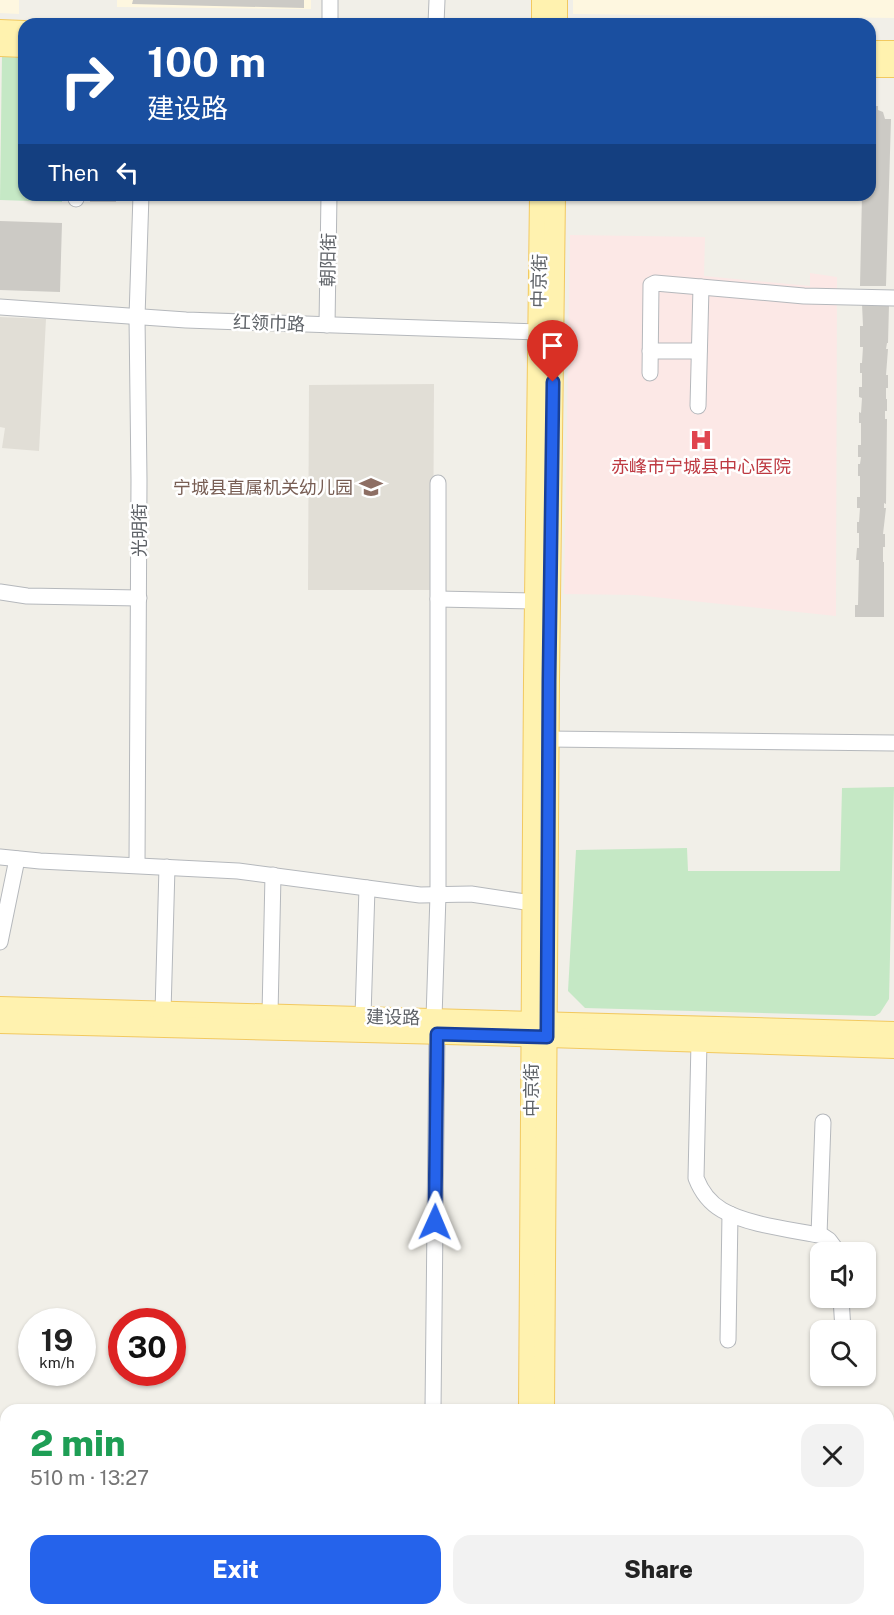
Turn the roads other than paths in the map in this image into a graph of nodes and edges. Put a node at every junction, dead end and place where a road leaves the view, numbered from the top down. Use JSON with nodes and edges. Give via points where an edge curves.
{"nodes":[{"id":1,"x":330,"y":0,"type":"edge"},
{"id":2,"x":436,"y":0,"type":"edge"},
{"id":3,"x":542,"y":0,"type":"edge"},
{"id":4,"x":557,"y":0,"type":"edge"},
{"id":5,"x":330,"y":18,"type":"edge"},
{"id":6,"x":436,"y":18,"type":"edge"},
{"id":7,"x":542,"y":18,"type":"edge"},
{"id":8,"x":557,"y":18,"type":"edge"},
{"id":9,"x":0,"y":30,"type":"edge"},
{"id":10,"x":18,"y":31,"type":"edge"},
{"id":11,"x":0,"y":46,"type":"edge"},
{"id":12,"x":18,"y":47,"type":"edge"},
{"id":13,"x":876,"y":51,"type":"edge"},
{"id":14,"x":894,"y":51,"type":"edge"},
{"id":15,"x":876,"y":67,"type":"edge"},
{"id":16,"x":894,"y":67,"type":"edge"},
{"id":17,"x":141,"y":201,"type":"edge"},
{"id":18,"x":328,"y":201,"type":"edge"},
{"id":19,"x":540,"y":201,"type":"edge"},
{"id":20,"x":555,"y":201,"type":"edge"},
{"id":21,"x":701,"y":287,"type":"junction"},
{"id":22,"x":894,"y":298,"type":"edge"},
{"id":23,"x":0,"y":307,"type":"edge"},
{"id":24,"x":138,"y":317,"type":"junction"},
{"id":25,"x":327,"y":325,"type":"junction"},
{"id":26,"x":539,"y":332,"type":"junction"},
{"id":27,"x":650,"y":351,"type":"junction"},
{"id":28,"x":699,"y":351,"type":"junction"},
{"id":29,"x":650,"y":373,"type":"dead end"},
{"id":30,"x":698,"y":406,"type":"dead end"},
{"id":31,"x":438,"y":483,"type":"dead end"},
{"id":32,"x":0,"y":592,"type":"edge"},
{"id":33,"x":139,"y":598,"type":"junction"},
{"id":34,"x":438,"y":599,"type":"junction"},
{"id":35,"x":535,"y":601,"type":"junction"},
{"id":36,"x":548,"y":739,"type":"junction"},
{"id":37,"x":894,"y":743,"type":"edge"},
{"id":38,"x":0,"y":857,"type":"edge"},
{"id":39,"x":17,"y":859,"type":"junction"},
{"id":40,"x":137,"y":865,"type":"junction"},
{"id":41,"x":167,"y":867,"type":"junction"},
{"id":42,"x":273,"y":875,"type":"junction"},
{"id":43,"x":367,"y":888,"type":"junction"},
{"id":44,"x":438,"y":895,"type":"junction"},
{"id":45,"x":532,"y":903,"type":"junction"},
{"id":46,"x":0,"y":942,"type":"edge"},
{"id":47,"x":0,"y":1006,"type":"edge"},
{"id":48,"x":163,"y":1012,"type":"junction"},
{"id":49,"x":270,"y":1014,"type":"junction"},
{"id":50,"x":363,"y":1016,"type":"junction"},
{"id":51,"x":0,"y":1023,"type":"edge"},
{"id":52,"x":435,"y":1026,"type":"junction"},
{"id":53,"x":539,"y":1029,"type":"junction"},
{"id":54,"x":894,"y":1032,"type":"edge"},
{"id":55,"x":699,"y":1042,"type":"junction"},
{"id":56,"x":894,"y":1048,"type":"edge"},
{"id":57,"x":823,"y":1122,"type":"dead end"},
{"id":58,"x":730,"y":1214,"type":"junction"},
{"id":59,"x":819,"y":1235,"type":"junction"},
{"id":60,"x":830,"y":1242,"type":"edge"},
{"id":61,"x":728,"y":1340,"type":"dead end"},
{"id":62,"x":433,"y":1404,"type":"edge"},
{"id":63,"x":529,"y":1404,"type":"edge"},
{"id":64,"x":544,"y":1404,"type":"edge"}],
"edges":[{"from":1,"to":5,"type":"street"},
{"from":2,"to":6,"type":"street"},
{"from":3,"to":7,"type":"main road"},
{"from":4,"to":8,"type":"main road"},
{"from":9,"to":10,"type":"main road"},
{"from":11,"to":12,"type":"main road"},
{"from":13,"to":14,"type":"main road"},
{"from":15,"to":16,"type":"main road"},
{"from":17,"to":24,"type":"street","name":"光明街"},
{"from":18,"to":25,"type":"street","name":"朝阳街"},
{"from":19,"to":26,"type":"main road","name":"中京街"},
{"from":20,"to":36,"type":"main road","name":"中京街"},
{"from":21,"to":22,"type":"street","via":[[804,296]]},
{"from":21,"to":27,"type":"street","via":[[651,285]]},
{"from":21,"to":28,"type":"street"},
{"from":23,"to":24,"type":"street","name":"红领巾路"},
{"from":24,"to":25,"type":"street","name":"红领巾路"},
{"from":24,"to":33,"type":"street","name":"光明街"},
{"from":25,"to":26,"type":"street","name":"红领巾路"},
{"from":26,"to":35,"type":"main road","name":"中京街"},
{"from":27,"to":28,"type":"street"},
{"from":27,"to":29,"type":"street"},
{"from":28,"to":30,"type":"street"},
{"from":31,"to":34,"type":"street"},
{"from":32,"to":33,"type":"street"},
{"from":33,"to":40,"type":"street","name":"光明街"},
{"from":34,"to":35,"type":"street"},
{"from":34,"to":44,"type":"street"},
{"from":35,"to":45,"type":"main road","name":"中京街"},
{"from":36,"to":37,"type":"street"},
{"from":36,"to":53,"type":"main road","name":"中京街"},
{"from":38,"to":39,"type":"street"},
{"from":39,"to":40,"type":"street"},
{"from":39,"to":46,"type":"street"},
{"from":40,"to":41,"type":"street"},
{"from":41,"to":42,"type":"street"},
{"from":41,"to":48,"type":"street"},
{"from":42,"to":43,"type":"street"},
{"from":42,"to":49,"type":"street"},
{"from":43,"to":44,"type":"street"},
{"from":43,"to":50,"type":"street"},
{"from":44,"to":45,"type":"street","via":[[471,894]]},
{"from":44,"to":52,"type":"street"},
{"from":45,"to":53,"type":"main road","name":"中京街"},
{"from":47,"to":48,"type":"main road","name":"建设路"},
{"from":48,"to":49,"type":"main road","name":"建设路"},
{"from":49,"to":50,"type":"main road","name":"建设路"},
{"from":50,"to":52,"type":"main road","name":"建设路"},
{"from":51,"to":52,"type":"main road","name":"建设路"},
{"from":52,"to":53,"type":"main road","name":"建设路"},
{"from":52,"to":62,"type":"street"},
{"from":53,"to":54,"type":"main road","name":"建设路"},
{"from":53,"to":55,"type":"main road","name":"建设路"},
{"from":53,"to":63,"type":"main road","name":"中京街"},
{"from":53,"to":64,"type":"main road","name":"中京街"},
{"from":55,"to":56,"type":"main road","name":"建设路"},
{"from":55,"to":58,"type":"street","via":[[696,1178],[700,1189],[716,1206]]},
{"from":57,"to":59,"type":"street"},
{"from":58,"to":59,"type":"street"},
{"from":58,"to":61,"type":"street"},
{"from":59,"to":60,"type":"street"}]}
